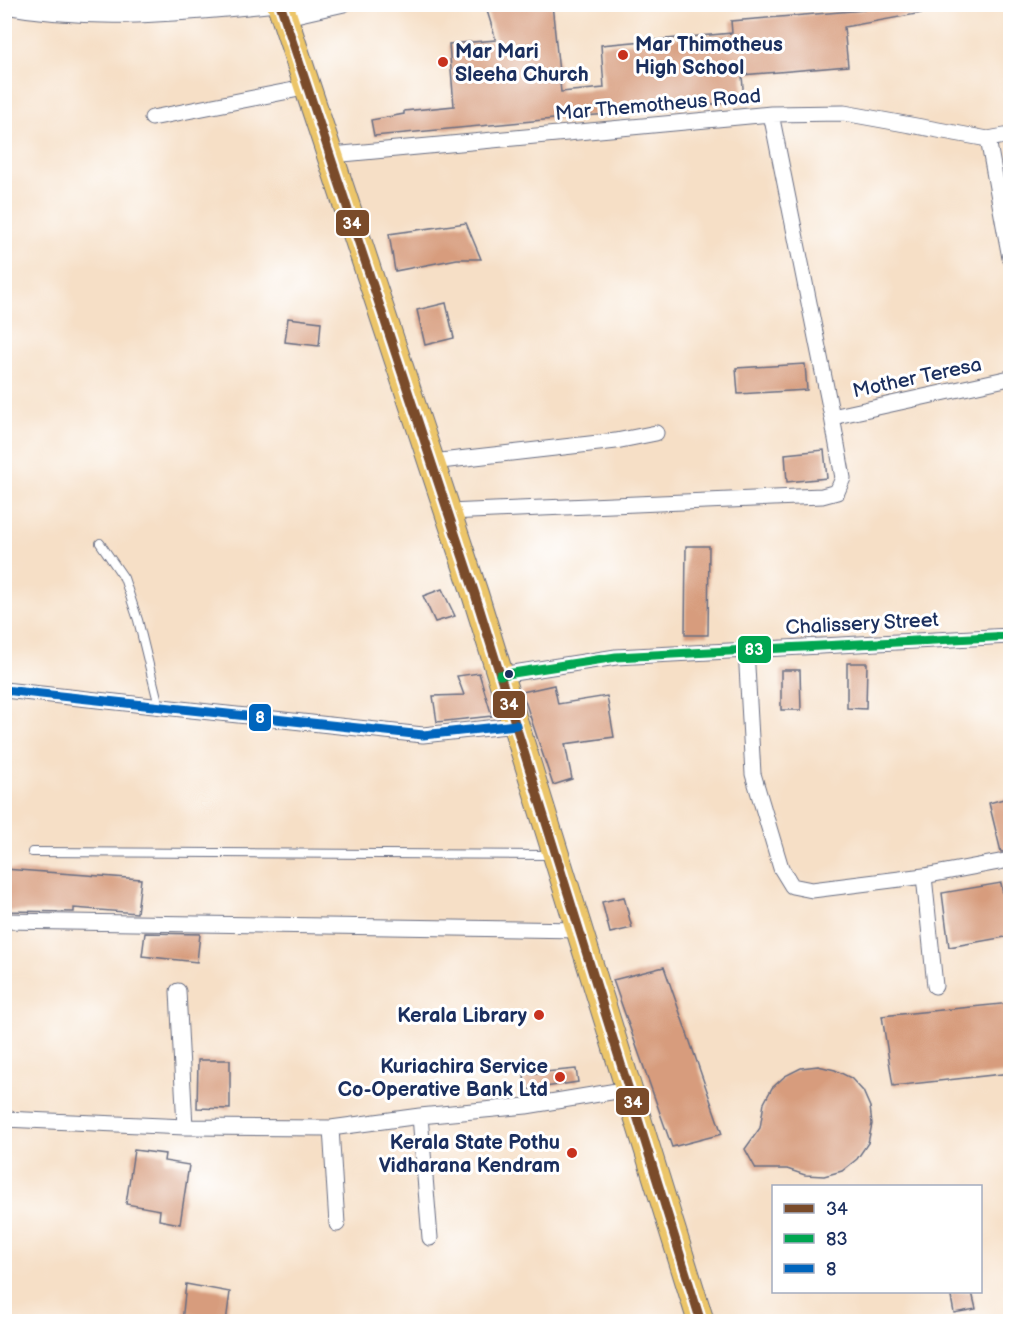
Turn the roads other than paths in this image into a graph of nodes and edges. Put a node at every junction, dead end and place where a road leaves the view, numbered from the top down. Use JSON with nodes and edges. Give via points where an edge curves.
{"nodes":[{"id":1,"x":344,"y":4,"type":"edge"},
{"id":2,"x":4,"y":6,"type":"edge"},
{"id":3,"x":282,"y":9,"type":"edge"},
{"id":4,"x":309,"y":87,"type":"junction"},
{"id":5,"x":771,"y":114,"type":"junction"},
{"id":6,"x":152,"y":118,"type":"dead end"},
{"id":7,"x":1011,"y":135,"type":"edge"},
{"id":8,"x":988,"y":139,"type":"junction"},
{"id":9,"x":332,"y":155,"type":"junction"},
{"id":10,"x":1011,"y":258,"type":"edge"},
{"id":11,"x":1011,"y":378,"type":"edge"},
{"id":12,"x":832,"y":417,"type":"junction"},
{"id":13,"x":656,"y":433,"type":"dead end"},
{"id":14,"x":432,"y":462,"type":"junction"},
{"id":15,"x":448,"y":512,"type":"junction"},
{"id":16,"x":100,"y":543,"type":"dead end"},
{"id":17,"x":1011,"y":636,"type":"edge"},
{"id":18,"x":746,"y":650,"type":"junction"},
{"id":19,"x":500,"y":675,"type":"junction"},
{"id":20,"x":4,"y":690,"type":"edge"},
{"id":21,"x":159,"y":709,"type":"junction"},
{"id":22,"x":516,"y":725,"type":"junction"},
{"id":23,"x":32,"y":852,"type":"dead end"},
{"id":24,"x":556,"y":855,"type":"junction"},
{"id":25,"x":1011,"y":860,"type":"edge"},
{"id":26,"x":924,"y":876,"type":"junction"},
{"id":27,"x":4,"y":921,"type":"edge"},
{"id":28,"x":580,"y":930,"type":"junction"},
{"id":29,"x":935,"y":986,"type":"dead end"},
{"id":30,"x":178,"y":991,"type":"dead end"},
{"id":31,"x":629,"y":1089,"type":"junction"},
{"id":32,"x":420,"y":1116,"type":"junction"},
{"id":33,"x":4,"y":1119,"type":"edge"},
{"id":34,"x":185,"y":1127,"type":"junction"},
{"id":35,"x":331,"y":1128,"type":"junction"},
{"id":36,"x":337,"y":1224,"type":"dead end"},
{"id":37,"x":430,"y":1238,"type":"dead end"},
{"id":38,"x":701,"y":1322,"type":"edge"}],
"edges":[{"from":1,"to":3,"type":"street"},
{"from":2,"to":3,"type":"street","via":[[35,12],[152,16]]},
{"from":3,"to":4,"type":"main road"},
{"from":4,"to":6,"type":"street"},
{"from":4,"to":9,"type":"main road"},
{"from":5,"to":8,"type":"street","name":"Mar Themotheus Road","via":[[844,113]]},
{"from":5,"to":9,"type":"street","name":"Mar Themotheus Road"},
{"from":5,"to":12,"type":"street"},
{"from":7,"to":8,"type":"street"},
{"from":8,"to":10,"type":"street"},
{"from":9,"to":14,"type":"main road"},
{"from":11,"to":12,"type":"street","name":"Mother Teresa"},
{"from":12,"to":15,"type":"street","via":[[843,478],[837,492],[822,496]]},
{"from":13,"to":14,"type":"street"},
{"from":14,"to":15,"type":"main road"},
{"from":15,"to":19,"type":"main road"},
{"from":16,"to":21,"type":"lane","via":[[124,578]]},
{"from":17,"to":18,"type":"street","name":"Chalissery Street"},
{"from":18,"to":19,"type":"street","name":"Chalissery Street","via":[[616,657]]},
{"from":18,"to":26,"type":"street","via":[[753,774],[781,868],[792,886],[812,890]]},
{"from":19,"to":22,"type":"main road"},
{"from":20,"to":21,"type":"street"},
{"from":21,"to":22,"type":"street","via":[[423,735]]},
{"from":22,"to":24,"type":"main road"},
{"from":23,"to":24,"type":"lane"},
{"from":24,"to":28,"type":"main road"},
{"from":25,"to":26,"type":"street"},
{"from":26,"to":29,"type":"street"},
{"from":27,"to":28,"type":"street"},
{"from":28,"to":31,"type":"main road"},
{"from":30,"to":34,"type":"street"},
{"from":31,"to":32,"type":"street","via":[[526,1106]]},
{"from":31,"to":38,"type":"main road"},
{"from":32,"to":35,"type":"street"},
{"from":32,"to":37,"type":"street"},
{"from":33,"to":34,"type":"street"},
{"from":34,"to":35,"type":"street"},
{"from":35,"to":36,"type":"street"}]}
